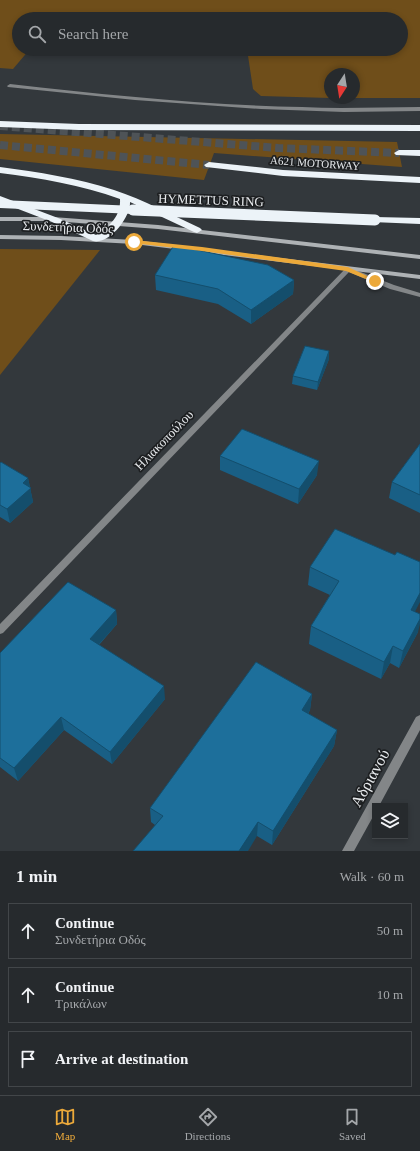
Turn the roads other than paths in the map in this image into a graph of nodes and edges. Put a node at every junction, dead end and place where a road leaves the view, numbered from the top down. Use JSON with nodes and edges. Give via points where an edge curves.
{"nodes":[{"id":1,"x":10,"y":86,"type":"dead end"},
{"id":2,"x":420,"y":109,"type":"edge"},
{"id":3,"x":0,"y":124,"type":"edge"},
{"id":4,"x":420,"y":128,"type":"edge"},
{"id":5,"x":399,"y":153,"type":"tunnel mouth"},
{"id":6,"x":420,"y":153,"type":"edge"},
{"id":7,"x":209,"y":165,"type":"tunnel mouth"},
{"id":8,"x":0,"y":170,"type":"edge"},
{"id":9,"x":420,"y":180,"type":"edge"},
{"id":10,"x":125,"y":197,"type":"junction"},
{"id":11,"x":0,"y":199,"type":"edge"},
{"id":12,"x":0,"y":204,"type":"edge"},
{"id":13,"x":0,"y":219,"type":"edge"},
{"id":14,"x":55,"y":220,"type":"junction"},
{"id":15,"x":420,"y":221,"type":"edge"},
{"id":16,"x":118,"y":223,"type":"junction"},
{"id":17,"x":197,"y":230,"type":"junction"},
{"id":18,"x":0,"y":237,"type":"edge"},
{"id":19,"x":97,"y":239,"type":"junction"},
{"id":20,"x":420,"y":257,"type":"edge"},
{"id":21,"x":348,"y":269,"type":"junction"},
{"id":22,"x":420,"y":277,"type":"edge"},
{"id":23,"x":420,"y":295,"type":"edge"},
{"id":24,"x":0,"y":630,"type":"edge"},
{"id":25,"x":420,"y":720,"type":"edge"},
{"id":26,"x":348,"y":851,"type":"edge"}],
"edges":[{"from":1,"to":2,"type":"street","via":[[156,101],[344,110]]},
{"from":3,"to":4,"type":"highway","via":[[79,127]]},
{"from":5,"to":6,"type":"highway"},
{"from":7,"to":9,"type":"highway","name":"A621 MOTORWAY","via":[[291,173]]},
{"from":8,"to":10,"type":"highway","via":[[66,181]]},
{"from":10,"to":16,"type":"highway","via":[[125,210]]},
{"from":10,"to":17,"type":"highway"},
{"from":11,"to":14,"type":"highway"},
{"from":12,"to":15,"type":"highway","name":"HYMETTUS RING","bridge":true},
{"from":13,"to":14,"type":"main road","name":"Συνδετήρια Οδός"},
{"from":14,"to":16,"type":"main road","name":"Συνδετήρια Οδός"},
{"from":14,"to":19,"type":"highway"},
{"from":16,"to":17,"type":"main road","name":"Συνδετήρια Οδός"},
{"from":16,"to":19,"type":"highway"},
{"from":17,"to":20,"type":"main road","name":"Συνδετήρια Οδός"},
{"from":18,"to":19,"type":"main road","name":"Συνδετήρια Οδός"},
{"from":19,"to":21,"type":"main road","name":"Συνδετήρια Οδός","via":[[202,249]]},
{"from":21,"to":22,"type":"main road","name":"Συνδετήρια Οδός"},
{"from":21,"to":23,"type":"street"},
{"from":21,"to":24,"type":"street","name":"Ηλιακοπούλου"},
{"from":25,"to":26,"type":"street","name":"Αδριανού"}]}
